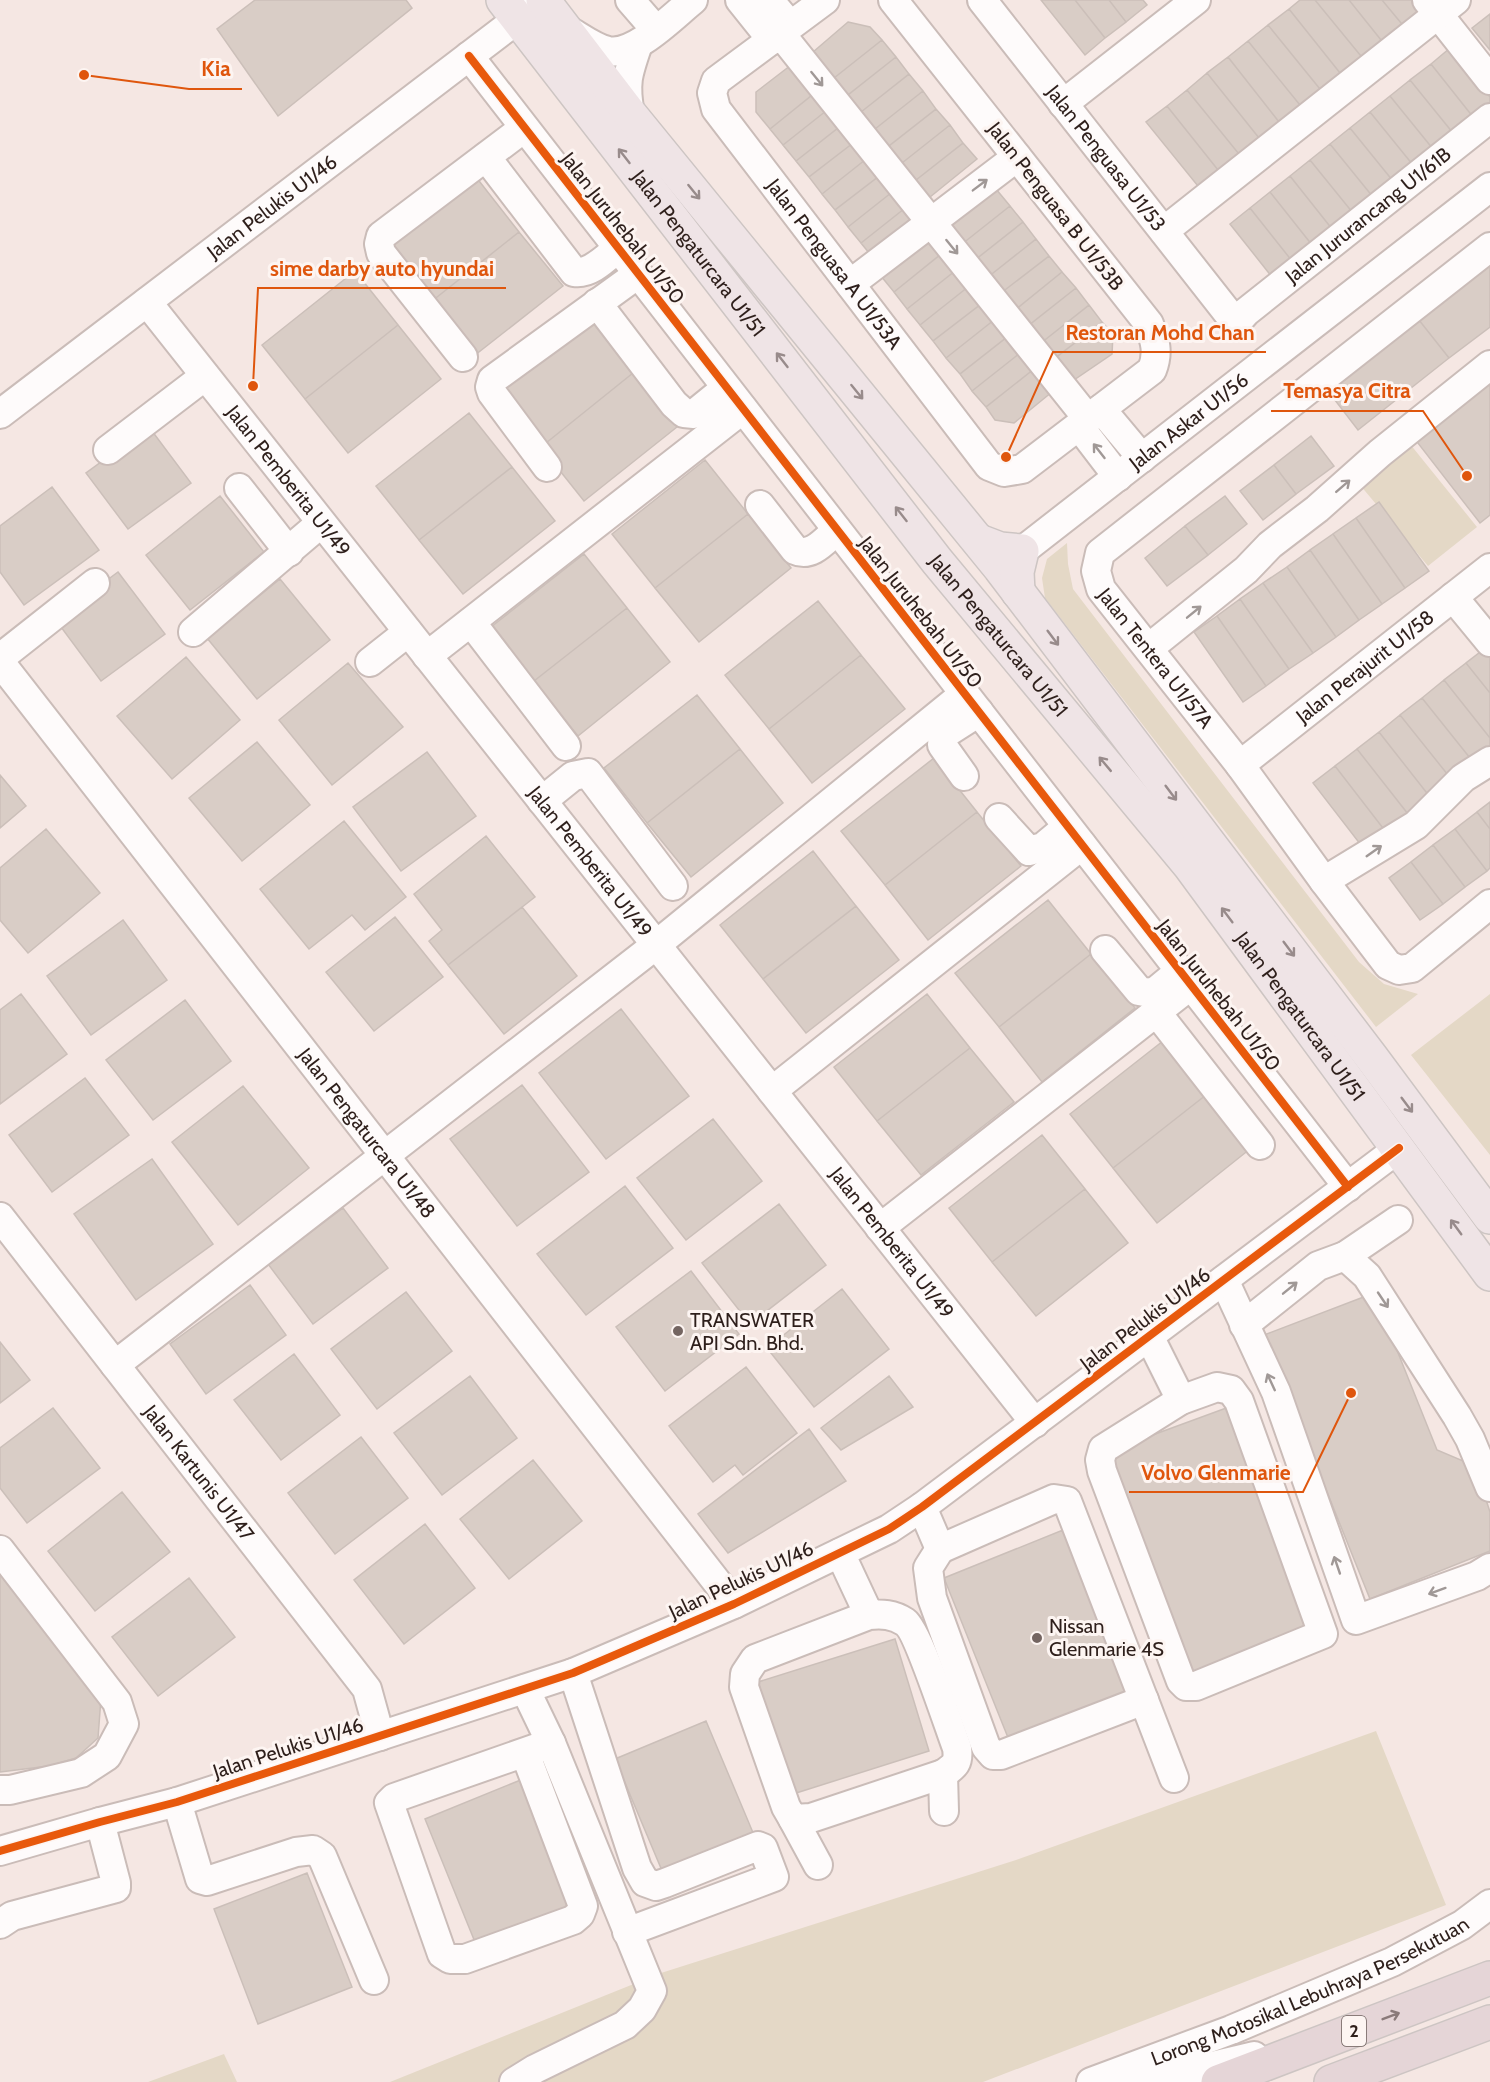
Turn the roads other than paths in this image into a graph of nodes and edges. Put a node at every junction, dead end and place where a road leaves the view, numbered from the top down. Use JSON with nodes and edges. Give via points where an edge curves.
{"nodes":[{"id":1,"x":630,"y":0,"type":"edge"},
{"id":2,"x":693,"y":0,"type":"edge"},
{"id":3,"x":740,"y":0,"type":"edge"},
{"id":4,"x":769,"y":0,"type":"edge"},
{"id":5,"x":825,"y":0,"type":"edge"},
{"id":6,"x":893,"y":0,"type":"edge"},
{"id":7,"x":982,"y":0,"type":"edge"},
{"id":8,"x":1196,"y":0,"type":"edge"},
{"id":9,"x":526,"y":5,"type":"edge"},
{"id":10,"x":1441,"y":5,"type":"edge"},
{"id":11,"x":565,"y":28,"type":"junction"},
{"id":12,"x":781,"y":33,"type":"junction"},
{"id":13,"x":647,"y":37,"type":"junction"},
{"id":14,"x":469,"y":56,"type":"junction"},
{"id":15,"x":1490,"y":80,"type":"edge"},
{"id":16,"x":1063,"y":104,"type":"junction"},
{"id":17,"x":630,"y":114,"type":"junction"},
{"id":18,"x":1490,"y":118,"type":"edge"},
{"id":19,"x":524,"y":128,"type":"junction"},
{"id":20,"x":486,"y":157,"type":"junction"},
{"id":21,"x":1017,"y":157,"type":"junction"},
{"id":22,"x":1490,"y":187,"type":"edge"},
{"id":23,"x":932,"y":222,"type":"junction"},
{"id":24,"x":1164,"y":231,"type":"junction"},
{"id":25,"x":1490,"y":247,"type":"edge"},
{"id":26,"x":618,"y":249,"type":"junction"},
{"id":27,"x":638,"y":274,"type":"junction"},
{"id":28,"x":850,"y":284,"type":"junction"},
{"id":29,"x":147,"y":302,"type":"junction"},
{"id":30,"x":597,"y":303,"type":"junction"},
{"id":31,"x":1239,"y":315,"type":"joint"},
{"id":32,"x":463,"y":357,"type":"dead end"},
{"id":33,"x":1490,"y":364,"type":"edge"},
{"id":34,"x":205,"y":376,"type":"junction"},
{"id":35,"x":735,"y":399,"type":"junction"},
{"id":36,"x":0,"y":414,"type":"edge"},
{"id":37,"x":1089,"y":418,"type":"junction"},
{"id":38,"x":108,"y":450,"type":"dead end"},
{"id":39,"x":1142,"y":458,"type":"junction"},
{"id":40,"x":548,"y":467,"type":"dead end"},
{"id":41,"x":1118,"y":477,"type":"junction"},
{"id":42,"x":238,"y":488,"type":"dead end"},
{"id":43,"x":760,"y":505,"type":"dead end"},
{"id":44,"x":321,"y":523,"type":"junction"},
{"id":45,"x":837,"y":530,"type":"junction"},
{"id":46,"x":289,"y":552,"type":"junction"},
{"id":47,"x":937,"y":561,"type":"junction"},
{"id":48,"x":1490,"y":568,"type":"edge"},
{"id":49,"x":1013,"y":570,"type":"junction"},
{"id":50,"x":95,"y":583,"type":"dead end"},
{"id":51,"x":1453,"y":597,"type":"junction"},
{"id":52,"x":471,"y":622,"type":"junction"},
{"id":53,"x":193,"y":632,"type":"dead end"},
{"id":54,"x":408,"y":632,"type":"junction"},
{"id":55,"x":1490,"y":642,"type":"edge"},
{"id":56,"x":1149,"y":648,"type":"junction"},
{"id":57,"x":1009,"y":649,"type":"junction"},
{"id":58,"x":427,"y":656,"type":"junction"},
{"id":59,"x":0,"y":660,"type":"edge"},
{"id":60,"x":370,"y":662,"type":"dead end"},
{"id":61,"x":971,"y":703,"type":"junction"},
{"id":62,"x":566,"y":746,"type":"dead end"},
{"id":63,"x":1490,"y":761,"type":"edge"},
{"id":64,"x":1240,"y":765,"type":"junction"},
{"id":65,"x":964,"y":776,"type":"dead end"},
{"id":66,"x":542,"y":801,"type":"junction"},
{"id":67,"x":999,"y":818,"type":"dead end"},
{"id":68,"x":1074,"y":836,"type":"junction"},
{"id":69,"x":1324,"y":881,"type":"junction"},
{"id":70,"x":673,"y":886,"type":"dead end"},
{"id":71,"x":1490,"y":904,"type":"edge"},
{"id":72,"x":656,"y":945,"type":"junction"},
{"id":73,"x":1105,"y":950,"type":"dead end"},
{"id":74,"x":1185,"y":978,"type":"junction"},
{"id":75,"x":1157,"y":1013,"type":"junction"},
{"id":76,"x":772,"y":1091,"type":"junction"},
{"id":77,"x":1260,"y":1145,"type":"dead end"},
{"id":78,"x":1399,"y":1148,"type":"junction"},
{"id":79,"x":385,"y":1156,"type":"junction"},
{"id":80,"x":1348,"y":1187,"type":"junction"},
{"id":81,"x":0,"y":1217,"type":"edge"},
{"id":82,"x":1490,"y":1217,"type":"edge"},
{"id":83,"x":1398,"y":1220,"type":"dead end"},
{"id":84,"x":880,"y":1228,"type":"junction"},
{"id":85,"x":1345,"y":1256,"type":"junction"},
{"id":86,"x":1490,"y":1274,"type":"edge"},
{"id":87,"x":1224,"y":1280,"type":"junction"},
{"id":88,"x":1244,"y":1325,"type":"junction"},
{"id":89,"x":1149,"y":1336,"type":"junction"},
{"id":90,"x":115,"y":1365,"type":"junction"},
{"id":91,"x":1181,"y":1400,"type":"junction"},
{"id":92,"x":1035,"y":1423,"type":"junction"},
{"id":93,"x":1490,"y":1487,"type":"edge"},
{"id":94,"x":922,"y":1507,"type":"junction"},
{"id":95,"x":940,"y":1549,"type":"junction"},
{"id":96,"x":0,"y":1550,"type":"edge"},
{"id":97,"x":840,"y":1553,"type":"junction"},
{"id":98,"x":1490,"y":1568,"type":"edge"},
{"id":99,"x":734,"y":1604,"type":"junction"},
{"id":100,"x":869,"y":1615,"type":"junction"},
{"id":101,"x":573,"y":1673,"type":"junction"},
{"id":102,"x":525,"y":1689,"type":"junction"},
{"id":103,"x":1144,"y":1700,"type":"junction"},
{"id":104,"x":380,"y":1736,"type":"junction"},
{"id":105,"x":538,"y":1748,"type":"junction"},
{"id":106,"x":943,"y":1774,"type":"junction"},
{"id":107,"x":1174,"y":1778,"type":"dead end"},
{"id":108,"x":0,"y":1790,"type":"edge"},
{"id":109,"x":177,"y":1802,"type":"junction"},
{"id":110,"x":944,"y":1811,"type":"dead end"},
{"id":111,"x":793,"y":1819,"type":"junction"},
{"id":112,"x":100,"y":1822,"type":"junction"},
{"id":113,"x":0,"y":1851,"type":"edge"},
{"id":114,"x":818,"y":1865,"type":"dead end"},
{"id":115,"x":1490,"y":1904,"type":"edge"},
{"id":116,"x":1,"y":1922,"type":"edge"},
{"id":117,"x":627,"y":1932,"type":"junction"},
{"id":118,"x":1490,"y":1978,"type":"edge"},
{"id":119,"x":374,"y":1980,"type":"dead end"},
{"id":120,"x":1490,"y":2022,"type":"edge"},
{"id":121,"x":1343,"y":2035,"type":"junction"},
{"id":122,"x":514,"y":2082,"type":"edge"},
{"id":123,"x":1091,"y":2082,"type":"edge"},
{"id":124,"x":1145,"y":2082,"type":"edge"},
{"id":125,"x":1218,"y":2082,"type":"edge"},
{"id":126,"x":1331,"y":2082,"type":"edge"}],
"edges":[{"from":1,"to":13,"type":"street"},
{"from":2,"to":13,"type":"street"},
{"from":3,"to":12,"type":"street"},
{"from":4,"to":12,"type":"street"},
{"from":5,"to":12,"type":"street","name":"Jalan Penguasa A U1/53A"},
{"from":6,"to":21,"type":"street","name":"Jalan Penguasa B U1/53B"},
{"from":7,"to":16,"type":"street","name":"Jalan Penguasa U1/53"},
{"from":8,"to":16,"type":"street"},
{"from":9,"to":11,"type":"main road","name":"Jalan Pengaturcara U1/51"},
{"from":9,"to":14,"type":"street","name":"Jalan Pelukis U1/46"},
{"from":47,"to":9,"type":"main road","name":"Jalan Pengaturcara U1/51","one_way":true},
{"from":10,"to":15,"type":"street"},
{"from":10,"to":24,"type":"street"},
{"from":11,"to":13,"type":"street","via":[[605,50],[618,51]]},
{"from":11,"to":17,"type":"main road","name":"Jalan Pengaturcara U1/51"},
{"from":12,"to":23,"type":"street","one_way":true},
{"from":12,"to":28,"type":"street","name":"Jalan Penguasa A U1/53A","via":[[716,81],[712,93],[716,109]]},
{"from":13,"to":17,"type":"street","via":[[627,77]]},
{"from":14,"to":19,"type":"street","name":"Jalan Juruhebah U1/50"},
{"from":14,"to":29,"type":"street","name":"Jalan Pelukis U1/46"},
{"from":16,"to":24,"type":"street","name":"Jalan Penguasa U1/53"},
{"from":17,"to":49,"type":"main road","name":"Jalan Pengaturcara U1/51","one_way":true,"via":[[979,541]]},
{"from":18,"to":31,"type":"street","name":"Jalan Jururancang U1/61B"},
{"from":19,"to":20,"type":"street"},
{"from":19,"to":26,"type":"street","name":"Jalan Juruhebah U1/50"},
{"from":20,"to":26,"type":"street","via":[[574,272],[581,274]]},
{"from":20,"to":32,"type":"street","via":[[381,236],[379,244],[381,253]]},
{"from":23,"to":21,"type":"street","one_way":true},
{"from":21,"to":37,"type":"street","name":"Jalan Penguasa B U1/53B","via":[[1149,324],[1156,345],[1152,370]]},
{"from":22,"to":39,"type":"street","name":"Jalan Askar U1/56"},
{"from":23,"to":28,"type":"street"},
{"from":23,"to":37,"type":"street","one_way":true},
{"from":24,"to":31,"type":"street","name":"Jalan Penguasa U1/53"},
{"from":25,"to":56,"type":"street","name":"Jalan Tentera U1/57A","via":[[1100,553],[1096,571],[1101,589]]},
{"from":26,"to":27,"type":"street","name":"Jalan Juruhebah U1/50"},
{"from":27,"to":30,"type":"street"},
{"from":27,"to":35,"type":"street","name":"Jalan Juruhebah U1/50"},
{"from":28,"to":37,"type":"street","name":"Jalan Penguasa A U1/53A","via":[[989,466],[1004,472],[1022,468]]},
{"from":29,"to":34,"type":"street","name":"Jalan Pemberita U1/49"},
{"from":29,"to":36,"type":"street","name":"Jalan Pelukis U1/46"},
{"from":30,"to":35,"type":"street","via":[[684,413],[694,414]]},
{"from":30,"to":40,"type":"street","via":[[492,380],[492,393]]},
{"from":56,"to":33,"type":"street","one_way":true},
{"from":34,"to":38,"type":"street"},
{"from":34,"to":44,"type":"street","name":"Jalan Pemberita U1/49"},
{"from":35,"to":45,"type":"street","name":"Jalan Juruhebah U1/50"},
{"from":35,"to":52,"type":"street"},
{"from":37,"to":39,"type":"street"},
{"from":41,"to":37,"type":"street","one_way":true},
{"from":39,"to":41,"type":"street","name":"Jalan Askar U1/56"},
{"from":41,"to":49,"type":"street","name":"Jalan Askar U1/56"},
{"from":42,"to":46,"type":"street"},
{"from":43,"to":45,"type":"street","via":[[795,550],[802,553],[813,550]]},
{"from":44,"to":46,"type":"street"},
{"from":44,"to":54,"type":"street","name":"Jalan Pemberita U1/49"},
{"from":45,"to":61,"type":"street","name":"Jalan Juruhebah U1/50"},
{"from":46,"to":53,"type":"street"},
{"from":47,"to":49,"type":"main road","via":[[961,567]]},
{"from":47,"to":57,"type":"main road","name":"Jalan Pengaturcara U1/51"},
{"from":48,"to":51,"type":"street","name":"Jalan Perajurit U1/58"},
{"from":49,"to":57,"type":"main road","via":[[999,608]]},
{"from":49,"to":82,"type":"main road","name":"Jalan Pengaturcara U1/51","one_way":true},
{"from":50,"to":59,"type":"street"},
{"from":51,"to":55,"type":"street"},
{"from":51,"to":64,"type":"street","name":"Jalan Perajurit U1/58"},
{"from":52,"to":58,"type":"street"},
{"from":52,"to":62,"type":"street"},
{"from":54,"to":58,"type":"street","name":"Jalan Pemberita U1/49"},
{"from":54,"to":60,"type":"street"},
{"from":56,"to":64,"type":"street","name":"Jalan Tentera U1/57A"},
{"from":78,"to":57,"type":"main road","name":"Jalan Pengaturcara U1/51","one_way":true,"via":[[1190,866]]},
{"from":58,"to":66,"type":"street","name":"Jalan Pemberita U1/49"},
{"from":59,"to":79,"type":"street","name":"Jalan Pengaturcara U1/48"},
{"from":61,"to":65,"type":"street","via":[[943,735],[942,745]]},
{"from":61,"to":68,"type":"street","name":"Jalan Juruhebah U1/50"},
{"from":61,"to":72,"type":"street"},
{"from":69,"to":63,"type":"street","one_way":true,"via":[[1416,825],[1462,778]]},
{"from":64,"to":69,"type":"street","name":"Jalan Tentera U1/57A"},
{"from":66,"to":70,"type":"street","via":[[573,776],[588,773]]},
{"from":66,"to":72,"type":"street","name":"Jalan Pemberita U1/49"},
{"from":67,"to":68,"type":"street","via":[[1029,851]]},
{"from":68,"to":74,"type":"street","name":"Jalan Juruhebah U1/50"},
{"from":68,"to":76,"type":"street"},
{"from":69,"to":71,"type":"street","name":"Jalan Tentera U1/57A","via":[[1388,965],[1399,970],[1412,968]]},
{"from":72,"to":76,"type":"street","name":"Jalan Pemberita U1/49"},
{"from":72,"to":79,"type":"street"},
{"from":73,"to":74,"type":"street","via":[[1139,991],[1150,993]]},
{"from":74,"to":75,"type":"street"},
{"from":74,"to":80,"type":"street","name":"Jalan Juruhebah U1/50"},
{"from":75,"to":77,"type":"street"},
{"from":75,"to":84,"type":"street"},
{"from":76,"to":84,"type":"street","name":"Jalan Pemberita U1/49"},
{"from":78,"to":80,"type":"street","name":"Jalan Pelukis U1/46"},
{"from":86,"to":78,"type":"main road","name":"Jalan Pengaturcara U1/51","one_way":true},
{"from":79,"to":90,"type":"street"},
{"from":79,"to":99,"type":"street","name":"Jalan Pengaturcara U1/48"},
{"from":80,"to":87,"type":"street","name":"Jalan Pelukis U1/46"},
{"from":81,"to":90,"type":"street","name":"Jalan Kartunis U1/47"},
{"from":83,"to":85,"type":"street"},
{"from":84,"to":92,"type":"street","name":"Jalan Pemberita U1/49"},
{"from":88,"to":85,"type":"street","one_way":true,"via":[[1318,1266]]},
{"from":85,"to":93,"type":"street","one_way":true,"via":[[1367,1276],[1457,1416]]},
{"from":87,"to":88,"type":"street"},
{"from":87,"to":89,"type":"street","name":"Jalan Pelukis U1/46"},
{"from":98,"to":88,"type":"street","one_way":true,"via":[[1356,1620],[1276,1392]]},
{"from":89,"to":91,"type":"street"},
{"from":89,"to":92,"type":"street","name":"Jalan Pelukis U1/46"},
{"from":90,"to":104,"type":"street","name":"Jalan Kartunis U1/47","via":[[367,1689]]},
{"from":91,"to":91,"type":"street","via":[[1217,1387],[1231,1390],[1239,1401],[1323,1634],[1196,1686],[1186,1686],[1181,1681],[1100,1460],[1104,1449]]},
{"from":92,"to":94,"type":"street","name":"Jalan Pelukis U1/46"},
{"from":94,"to":95,"type":"street"},
{"from":94,"to":97,"type":"street","name":"Jalan Pelukis U1/46","via":[[889,1529]]},
{"from":95,"to":103,"type":"street","via":[[1054,1499],[1067,1501]]},
{"from":95,"to":103,"type":"street","via":[[928,1568],[932,1598],[986,1747],[993,1755]]},
{"from":96,"to":108,"type":"street","via":[[117,1702],[124,1724],[107,1756],[81,1773]]},
{"from":97,"to":99,"type":"street","name":"Jalan Pelukis U1/46"},
{"from":97,"to":100,"type":"street"},
{"from":99,"to":101,"type":"street","name":"Jalan Pelukis U1/46"},
{"from":100,"to":106,"type":"street","via":[[888,1614],[907,1623],[920,1647],[957,1748],[956,1766]]},
{"from":100,"to":111,"type":"street","via":[[755,1659],[745,1674],[744,1687]]},
{"from":101,"to":102,"type":"street","name":"Jalan Pelukis U1/46"},
{"from":101,"to":117,"type":"street","via":[[637,1868],[645,1882],[656,1886],[758,1846],[763,1848],[774,1877]]},
{"from":102,"to":104,"type":"street","name":"Jalan Pelukis U1/46"},
{"from":102,"to":105,"type":"street"},
{"from":103,"to":107,"type":"street"},
{"from":104,"to":109,"type":"street","name":"Jalan Pelukis U1/46"},
{"from":105,"to":105,"type":"street","via":[[389,1803],[442,1954],[450,1959],[465,1959],[573,1920],[580,1914],[583,1906]]},
{"from":105,"to":117,"type":"street"},
{"from":106,"to":110,"type":"street"},
{"from":106,"to":111,"type":"street","via":[[811,1818]]},
{"from":109,"to":112,"type":"street","name":"Jalan Pelukis U1/46"},
{"from":109,"to":119,"type":"street","via":[[200,1879],[207,1881],[296,1852],[313,1850],[322,1856]]},
{"from":111,"to":114,"type":"street"},
{"from":112,"to":113,"type":"street","name":"Jalan Pelukis U1/46"},
{"from":112,"to":116,"type":"street","via":[[116,1888]]},
{"from":115,"to":123,"type":"street","name":"Lorong Motosikal Lebuhraya Persekutuan","via":[[1462,1925],[1392,1962],[1231,2030]]},
{"from":117,"to":122,"type":"street","via":[[652,1991],[642,2009],[625,2025]]},
{"from":121,"to":118,"type":"highway","number":"2","one_way":true},
{"from":120,"to":126,"type":"highway","number":"2"},
{"from":121,"to":124,"type":"street","name":"Lorong Motosikal Lebuhraya Persekutuan"},
{"from":121,"to":125,"type":"highway","number":"2"}]}
